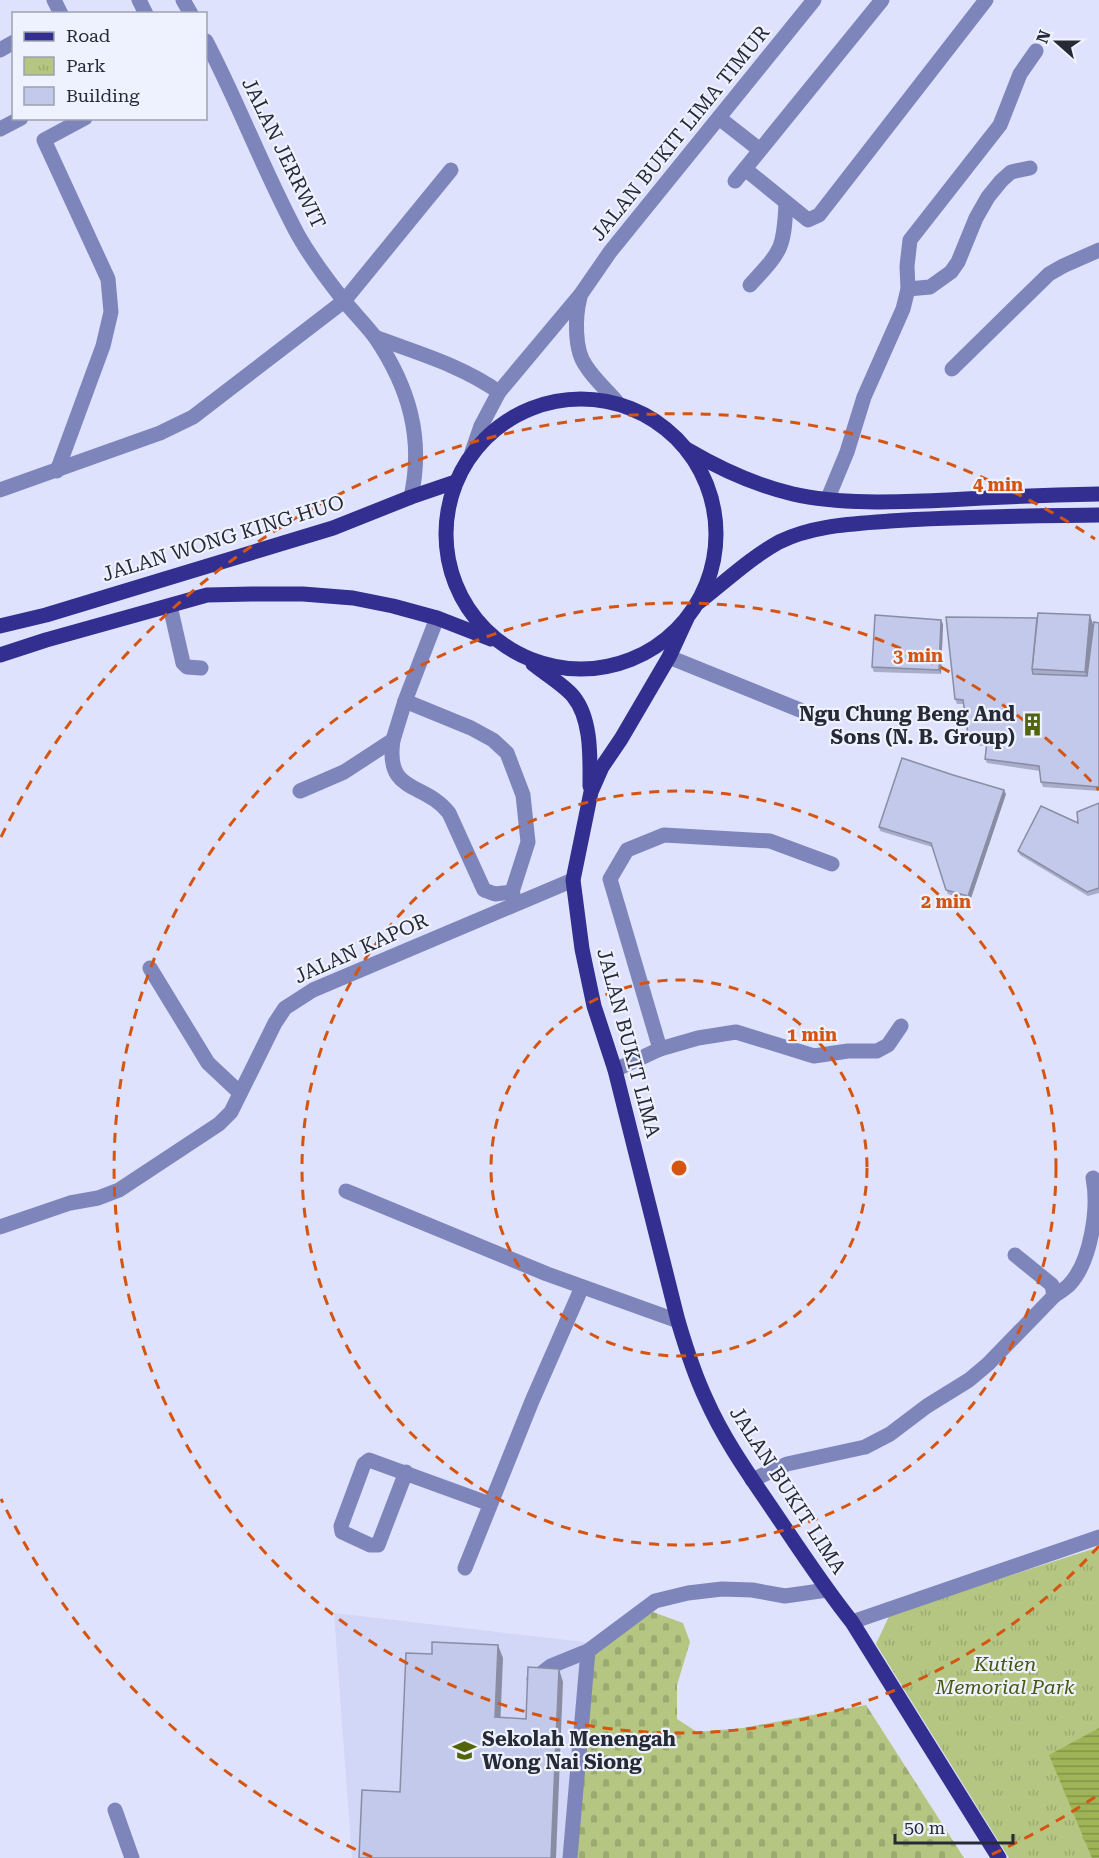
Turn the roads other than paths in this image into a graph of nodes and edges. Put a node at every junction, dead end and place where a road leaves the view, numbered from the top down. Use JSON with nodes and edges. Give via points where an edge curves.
{"nodes":[{"id":1,"x":814,"y":0,"type":"edge"},
{"id":2,"x":882,"y":0,"type":"edge"},
{"id":3,"x":986,"y":0,"type":"edge"},
{"id":4,"x":207,"y":49,"type":"edge"},
{"id":5,"x":1036,"y":51,"type":"dead end"},
{"id":6,"x":718,"y":118,"type":"junction"},
{"id":7,"x":17,"y":120,"type":"edge"},
{"id":8,"x":81,"y":120,"type":"edge"},
{"id":9,"x":0,"y":129,"type":"edge"},
{"id":10,"x":760,"y":150,"type":"junction"},
{"id":11,"x":1030,"y":168,"type":"dead end"},
{"id":12,"x":451,"y":170,"type":"dead end"},
{"id":13,"x":786,"y":203,"type":"junction"},
{"id":14,"x":1099,"y":250,"type":"edge"},
{"id":15,"x":750,"y":285,"type":"dead end"},
{"id":16,"x":908,"y":290,"type":"junction"},
{"id":17,"x":581,"y":294,"type":"junction"},
{"id":18,"x":344,"y":301,"type":"junction"},
{"id":19,"x":375,"y":337,"type":"junction"},
{"id":20,"x":952,"y":369,"type":"dead end"},
{"id":21,"x":499,"y":392,"type":"junction"},
{"id":22,"x":617,"y":402,"type":"junction"},
{"id":23,"x":688,"y":450,"type":"junction"},
{"id":24,"x":472,"y":452,"type":"junction"},
{"id":25,"x":57,"y":471,"type":"junction"},
{"id":26,"x":455,"y":482,"type":"junction"},
{"id":27,"x":0,"y":490,"type":"edge"},
{"id":28,"x":1099,"y":494,"type":"edge"},
{"id":29,"x":411,"y":497,"type":"junction"},
{"id":30,"x":828,"y":498,"type":"junction"},
{"id":31,"x":1099,"y":515,"type":"edge"},
{"id":32,"x":697,"y":603,"type":"junction"},
{"id":33,"x":170,"y":606,"type":"junction"},
{"id":34,"x":437,"y":618,"type":"junction"},
{"id":35,"x":687,"y":618,"type":"junction"},
{"id":36,"x":0,"y":626,"type":"edge"},
{"id":37,"x":497,"y":642,"type":"junction"},
{"id":38,"x":0,"y":655,"type":"edge"},
{"id":39,"x":669,"y":657,"type":"junction"},
{"id":40,"x":527,"y":660,"type":"junction"},
{"id":41,"x":201,"y":668,"type":"dead end"},
{"id":42,"x":405,"y":700,"type":"junction"},
{"id":43,"x":800,"y":710,"type":"dead end"},
{"id":44,"x":393,"y":740,"type":"junction"},
{"id":45,"x":300,"y":790,"type":"dead end"},
{"id":46,"x":591,"y":792,"type":"junction"},
{"id":47,"x":832,"y":864,"type":"dead end"},
{"id":48,"x":573,"y":880,"type":"junction"},
{"id":49,"x":514,"y":897,"type":"junction"},
{"id":50,"x":150,"y":968,"type":"dead end"},
{"id":51,"x":901,"y":1026,"type":"dead end"},
{"id":52,"x":660,"y":1049,"type":"junction"},
{"id":53,"x":615,"y":1070,"type":"junction"},
{"id":54,"x":240,"y":1094,"type":"junction"},
{"id":55,"x":1093,"y":1178,"type":"dead end"},
{"id":56,"x":346,"y":1191,"type":"dead end"},
{"id":57,"x":0,"y":1227,"type":"edge"},
{"id":58,"x":1015,"y":1256,"type":"dead end"},
{"id":59,"x":582,"y":1287,"type":"junction"},
{"id":60,"x":1054,"y":1296,"type":"junction"},
{"id":61,"x":678,"y":1321,"type":"junction"},
{"id":62,"x":406,"y":1472,"type":"junction"},
{"id":63,"x":752,"y":1480,"type":"junction"},
{"id":64,"x":490,"y":1504,"type":"junction"},
{"id":65,"x":1099,"y":1537,"type":"edge"},
{"id":66,"x":465,"y":1568,"type":"dead end"},
{"id":67,"x":827,"y":1590,"type":"junction"},
{"id":68,"x":852,"y":1622,"type":"junction"},
{"id":69,"x":588,"y":1651,"type":"junction"},
{"id":70,"x":534,"y":1679,"type":"edge"},
{"id":71,"x":116,"y":1810,"type":"dead end"},
{"id":72,"x":132,"y":1858,"type":"edge"},
{"id":73,"x":570,"y":1858,"type":"edge"},
{"id":74,"x":999,"y":1858,"type":"edge"}],
"edges":[{"from":1,"to":6,"type":"street","name":"JALAN BUKIT LIMA TIMUR"},
{"from":2,"to":10,"type":"street"},
{"from":3,"to":13,"type":"street","via":[[819,215],[808,220]]},
{"from":4,"to":18,"type":"street","name":"JALAN JERRWIT","via":[[276,194],[300,238]]},
{"from":5,"to":16,"type":"street","via":[[1020,74],[1000,125],[910,240]]},
{"from":6,"to":10,"type":"street"},
{"from":6,"to":17,"type":"street","name":"JALAN BUKIT LIMA TIMUR"},
{"from":7,"to":9,"type":"street"},
{"from":8,"to":25,"type":"street","via":[[44,140],[108,279],[111,312],[103,346]]},
{"from":10,"to":13,"type":"street","via":[[740,175]]},
{"from":11,"to":16,"type":"street","via":[[1011,172],[1000,181],[976,218],[951,272],[930,287]]},
{"from":12,"to":18,"type":"street"},
{"from":13,"to":15,"type":"street","via":[[778,254]]},
{"from":14,"to":20,"type":"street","via":[[1048,274]]},
{"from":16,"to":30,"type":"street"},
{"from":17,"to":21,"type":"street","name":"JALAN BUKIT LIMA TIMUR"},
{"from":17,"to":22,"type":"street","name":"JALAN BUKIT LIMA TIMUR","via":[[576,315],[584,365]]},
{"from":18,"to":19,"type":"street","name":"JALAN JERRWIT"},
{"from":18,"to":25,"type":"street","via":[[193,417]]},
{"from":19,"to":21,"type":"street","via":[[457,367]]},
{"from":19,"to":29,"type":"street","name":"JALAN JERRWIT","via":[[401,384],[417,440],[417,472]]},
{"from":21,"to":24,"type":"street","name":"JALAN BUKIT LIMA TIMUR"},
{"from":22,"to":23,"type":"main road","via":[[668,429]]},
{"from":22,"to":24,"type":"main road","via":[[585,397],[552,400],[522,411],[494,429]]},
{"from":23,"to":30,"type":"main road","via":[[758,484],[795,495]]},
{"from":23,"to":32,"type":"main road","via":[[708,486],[716,525],[713,566]]},
{"from":24,"to":26,"type":"main road"},
{"from":25,"to":27,"type":"street"},
{"from":26,"to":29,"type":"main road","name":"JALAN WONG KING HUO"},
{"from":26,"to":37,"type":"main road","via":[[445,525],[449,569],[467,609]]},
{"from":28,"to":30,"type":"main road","via":[[890,502]]},
{"from":29,"to":36,"type":"main road","name":"JALAN WONG KING HUO","via":[[333,528]]},
{"from":31,"to":32,"type":"main road","via":[[929,518],[813,529],[780,542]]},
{"from":32,"to":35,"type":"main road"},
{"from":33,"to":34,"type":"main road","via":[[207,595],[303,594],[352,598]]},
{"from":33,"to":38,"type":"main road"},
{"from":33,"to":41,"type":"street","via":[[183,663]]},
{"from":34,"to":37,"type":"main road"},
{"from":34,"to":42,"type":"street"},
{"from":35,"to":39,"type":"main road"},
{"from":35,"to":40,"type":"main road","via":[[662,643],[631,660],[597,669],[562,669]]},
{"from":37,"to":40,"type":"main road"},
{"from":39,"to":43,"type":"street"},
{"from":39,"to":46,"type":"main road"},
{"from":40,"to":46,"type":"main road","via":[[573,696],[590,745]]},
{"from":42,"to":44,"type":"street"},
{"from":42,"to":49,"type":"street","via":[[471,728],[494,740],[507,753],[523,795],[528,842]]},
{"from":44,"to":45,"type":"street","via":[[344,772]]},
{"from":44,"to":49,"type":"street","via":[[391,754],[397,777],[434,798],[449,813],[484,890]]},
{"from":46,"to":48,"type":"main road","name":"JALAN BUKIT LIMA"},
{"from":47,"to":52,"type":"street","via":[[770,841],[664,835],[627,850],[610,879]]},
{"from":48,"to":49,"type":"street","name":"JALAN KAPOR"},
{"from":48,"to":53,"type":"main road","name":"JALAN BUKIT LIMA","via":[[582,949]]},
{"from":49,"to":54,"type":"street","name":"JALAN KAPOR","via":[[313,990],[285,1008]]},
{"from":50,"to":54,"type":"street","via":[[208,1063]]},
{"from":51,"to":52,"type":"street","via":[[888,1045],[877,1050],[814,1056],[736,1032]]},
{"from":52,"to":53,"type":"street"},
{"from":53,"to":61,"type":"main road","name":"JALAN BUKIT LIMA"},
{"from":54,"to":57,"type":"street","name":"JALAN KAPOR","via":[[219,1124],[119,1190]]},
{"from":55,"to":60,"type":"street","via":[[1095,1202],[1088,1248],[1075,1277]]},
{"from":56,"to":59,"type":"street"},
{"from":58,"to":60,"type":"street","via":[[1052,1286]]},
{"from":59,"to":61,"type":"street"},
{"from":59,"to":64,"type":"street"},
{"from":60,"to":63,"type":"street","via":[[969,1380],[890,1434],[865,1447],[787,1464]]},
{"from":61,"to":63,"type":"main road","name":"JALAN BUKIT LIMA","via":[[706,1400]]},
{"from":62,"to":62,"type":"street","via":[[369,1460],[364,1464],[342,1532],[378,1545]]},
{"from":62,"to":64,"type":"street"},
{"from":63,"to":67,"type":"main road","name":"JALAN BUKIT LIMA"},
{"from":64,"to":66,"type":"street"},
{"from":65,"to":68,"type":"street"},
{"from":67,"to":68,"type":"main road","name":"JALAN BUKIT LIMA"},
{"from":67,"to":69,"type":"street","via":[[785,1596],[722,1589],[655,1600]]},
{"from":68,"to":74,"type":"main road","name":"JALAN BUKIT LIMA"},
{"from":69,"to":70,"type":"street","via":[[551,1666]]},
{"from":69,"to":73,"type":"street"},
{"from":71,"to":72,"type":"street"}]}
